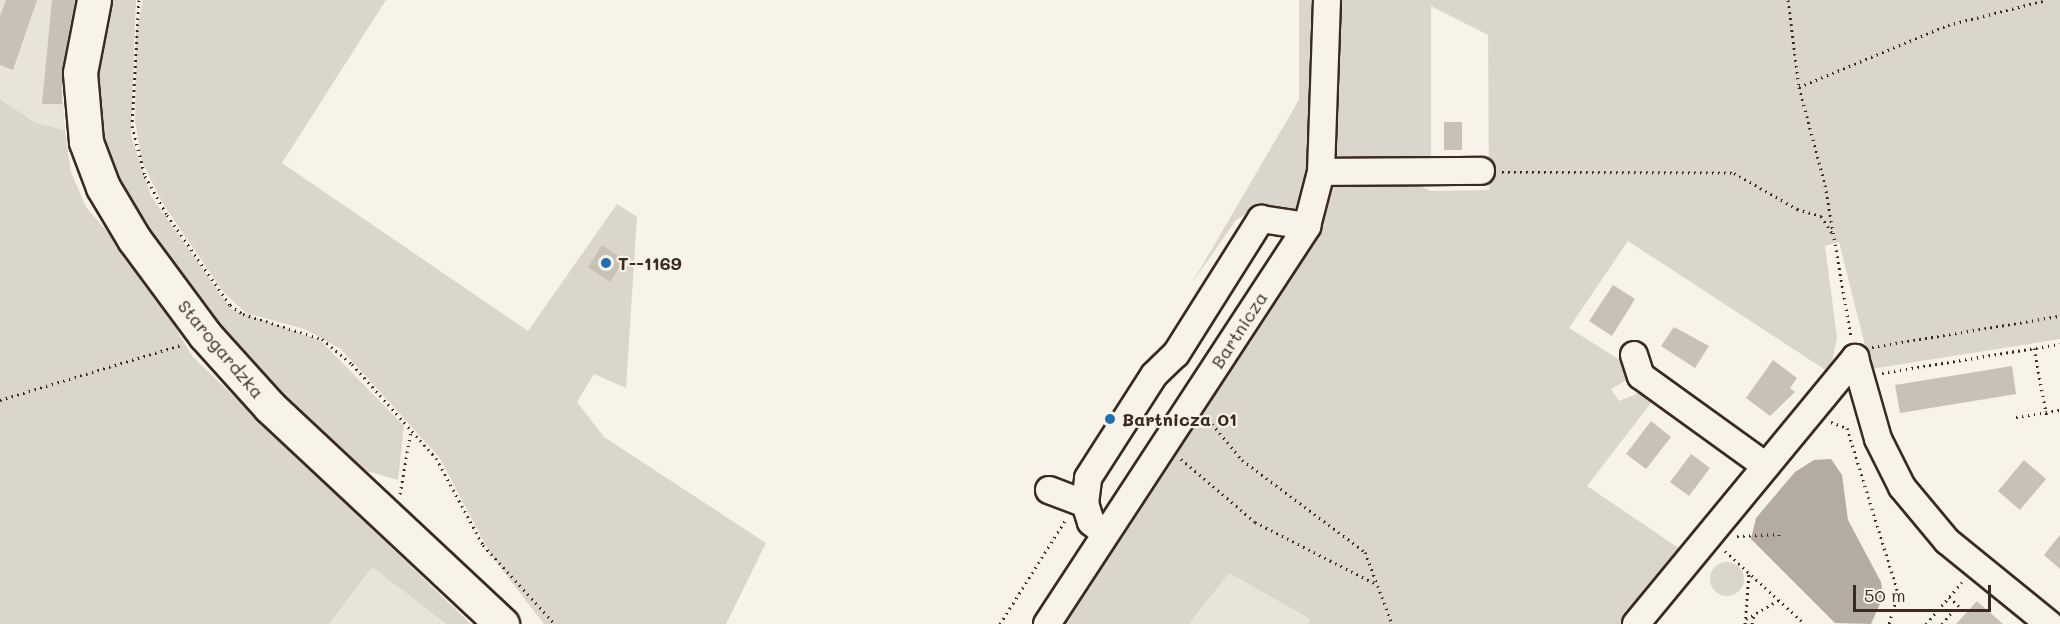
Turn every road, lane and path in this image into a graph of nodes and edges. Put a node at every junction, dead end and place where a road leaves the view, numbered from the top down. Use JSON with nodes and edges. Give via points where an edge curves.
{"nodes":[{"id":1,"x":94,"y":0,"type":"edge"},
{"id":2,"x":139,"y":0,"type":"edge"},
{"id":3,"x":1327,"y":0,"type":"edge"},
{"id":4,"x":1788,"y":0,"type":"edge"},
{"id":5,"x":2046,"y":0,"type":"edge"},
{"id":6,"x":1799,"y":87,"type":"junction"},
{"id":7,"x":1481,"y":171,"type":"joint"},
{"id":8,"x":1321,"y":172,"type":"junction"},
{"id":9,"x":1306,"y":226,"type":"junction"},
{"id":10,"x":1833,"y":234,"type":"junction"},
{"id":11,"x":2060,"y":316,"type":"edge"},
{"id":12,"x":205,"y":335,"type":"junction"},
{"id":13,"x":2060,"y":344,"type":"edge"},
{"id":14,"x":2034,"y":348,"type":"junction"},
{"id":15,"x":1176,"y":354,"type":"junction"},
{"id":16,"x":1634,"y":355,"type":"dead end"},
{"id":17,"x":1858,"y":367,"type":"junction"},
{"id":18,"x":1210,"y":375,"type":"junction"},
{"id":19,"x":0,"y":400,"type":"edge"},
{"id":20,"x":1191,"y":403,"type":"junction"},
{"id":21,"x":2060,"y":410,"type":"edge"},
{"id":22,"x":2043,"y":412,"type":"junction"},
{"id":23,"x":2016,"y":417,"type":"dead end"},
{"id":24,"x":2047,"y":418,"type":"dead end"},
{"id":25,"x":411,"y":430,"type":"junction"},
{"id":26,"x":1821,"y":432,"type":"dead end"},
{"id":27,"x":1165,"y":443,"type":"junction"},
{"id":28,"x":1766,"y":466,"type":"junction"},
{"id":29,"x":1049,"y":490,"type":"dead end"},
{"id":30,"x":1080,"y":504,"type":"junction"},
{"id":31,"x":395,"y":525,"type":"junction"},
{"id":32,"x":1735,"y":527,"type":"dead end"},
{"id":33,"x":1778,"y":528,"type":"dead end"},
{"id":34,"x":1105,"y":533,"type":"junction"},
{"id":35,"x":1744,"y":535,"type":"dead end"},
{"id":36,"x":1727,"y":536,"type":"dead end"},
{"id":37,"x":1724,"y":542,"type":"dead end"},
{"id":38,"x":1976,"y":566,"type":"junction"},
{"id":39,"x":1749,"y":573,"type":"junction"},
{"id":40,"x":1376,"y":584,"type":"junction"},
{"id":41,"x":1949,"y":597,"type":"junction"},
{"id":42,"x":1779,"y":600,"type":"junction"},
{"id":43,"x":1957,"y":606,"type":"junction"},
{"id":44,"x":1755,"y":613,"type":"junction"},
{"id":45,"x":1966,"y":613,"type":"dead end"},
{"id":46,"x":1746,"y":619,"type":"junction"},
{"id":47,"x":2044,"y":623,"type":"edge"},
{"id":48,"x":502,"y":624,"type":"edge"},
{"id":49,"x":555,"y":624,"type":"edge"},
{"id":50,"x":1000,"y":624,"type":"edge"},
{"id":51,"x":1047,"y":624,"type":"edge"},
{"id":52,"x":1392,"y":624,"type":"edge"},
{"id":53,"x":1636,"y":624,"type":"edge"},
{"id":54,"x":1745,"y":624,"type":"edge"},
{"id":55,"x":1752,"y":624,"type":"edge"},
{"id":56,"x":1805,"y":624,"type":"edge"},
{"id":57,"x":1889,"y":624,"type":"edge"},
{"id":58,"x":1926,"y":624,"type":"edge"},
{"id":59,"x":1942,"y":624,"type":"edge"}],
"edges":[{"from":1,"to":12,"type":"main road","name":"Starogardzka","via":[[80,74],[86,142],[103,187],[134,239]]},
{"from":2,"to":25,"type":"path","via":[[132,126],[154,195],[230,305],[243,315],[322,339]]},
{"from":3,"to":8,"type":"street","name":"Bartnicza"},
{"from":4,"to":6,"type":"path"},
{"from":5,"to":6,"type":"path","via":[[1948,25]]},
{"from":6,"to":10,"type":"path"},
{"from":7,"to":8,"type":"street"},
{"from":7,"to":10,"type":"path","via":[[1734,173],[1797,209],[1821,216]]},
{"from":8,"to":9,"type":"street","name":"Bartnicza"},
{"from":9,"to":15,"type":"street","via":[[1261,219]]},
{"from":9,"to":18,"type":"street","name":"Bartnicza"},
{"from":10,"to":17,"type":"path"},
{"from":11,"to":17,"type":"path","via":[[1880,341]]},
{"from":12,"to":19,"type":"path","via":[[145,360]]},
{"from":12,"to":31,"type":"main road","name":"Starogardzka","via":[[270,407]]},
{"from":13,"to":14,"type":"path"},
{"from":14,"to":17,"type":"path"},
{"from":14,"to":22,"type":"path"},
{"from":15,"to":18,"type":"street"},
{"from":15,"to":30,"type":"street","via":[[1154,375],[1088,478]]},
{"from":16,"to":28,"type":"street","via":[[1641,376]]},
{"from":17,"to":28,"type":"street"},
{"from":17,"to":38,"type":"street","via":[[1878,439],[1902,487]]},
{"from":18,"to":20,"type":"street","name":"Bartnicza"},
{"from":20,"to":27,"type":"street","name":"Bartnicza"},
{"from":20,"to":40,"type":"path","via":[[1242,460],[1328,529],[1365,552]]},
{"from":21,"to":22,"type":"path"},
{"from":22,"to":23,"type":"path"},
{"from":22,"to":24,"type":"path"},
{"from":25,"to":31,"type":"path"},
{"from":25,"to":49,"type":"path","via":[[436,458],[483,545]]},
{"from":26,"to":57,"type":"path","via":[[1839,422],[1851,438],[1898,593]]},
{"from":27,"to":34,"type":"street","name":"Bartnicza"},
{"from":27,"to":40,"type":"path","via":[[1256,522]]},
{"from":28,"to":53,"type":"street"},
{"from":29,"to":30,"type":"street"},
{"from":30,"to":34,"type":"street","via":[[1091,522]]},
{"from":30,"to":50,"type":"path"},
{"from":31,"to":48,"type":"main road","name":"Starogardzka"},
{"from":32,"to":36,"type":"path"},
{"from":33,"to":35,"type":"path","via":[[1779,536]]},
{"from":34,"to":51,"type":"street","name":"Bartnicza"},
{"from":37,"to":39,"type":"path","via":[[1722,548]]},
{"from":38,"to":41,"type":"path"},
{"from":38,"to":47,"type":"street"},
{"from":39,"to":42,"type":"path"},
{"from":39,"to":46,"type":"path"},
{"from":40,"to":52,"type":"path"},
{"from":41,"to":43,"type":"path"},
{"from":41,"to":58,"type":"path"},
{"from":42,"to":44,"type":"path"},
{"from":42,"to":56,"type":"path"},
{"from":43,"to":45,"type":"path"},
{"from":43,"to":59,"type":"path"},
{"from":44,"to":46,"type":"path"},
{"from":44,"to":55,"type":"path"},
{"from":46,"to":54,"type":"path"}]}
